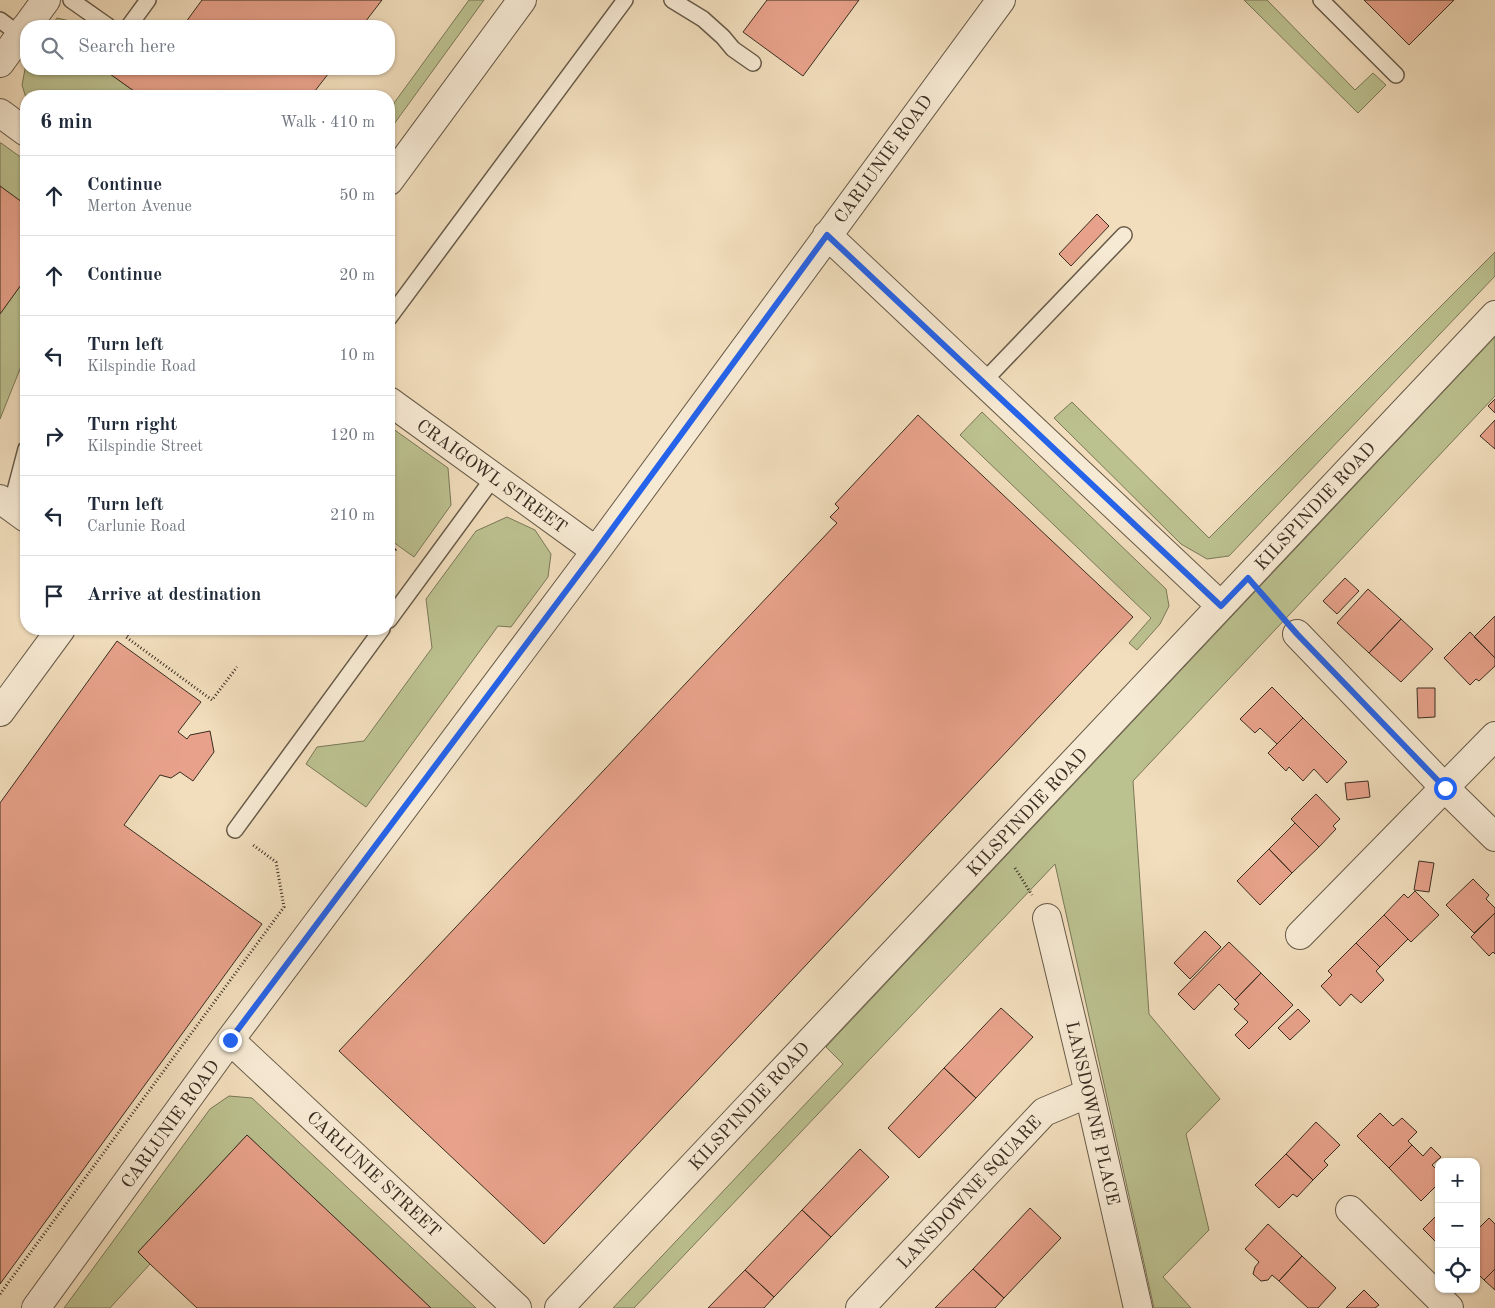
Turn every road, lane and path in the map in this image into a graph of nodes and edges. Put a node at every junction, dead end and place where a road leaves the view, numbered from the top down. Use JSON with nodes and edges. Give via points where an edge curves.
{"nodes":[{"id":1,"x":46,"y":0,"type":"edge"},
{"id":2,"x":72,"y":0,"type":"edge"},
{"id":3,"x":148,"y":0,"type":"edge"},
{"id":4,"x":522,"y":0,"type":"edge"},
{"id":5,"x":625,"y":0,"type":"edge"},
{"id":6,"x":672,"y":0,"type":"edge"},
{"id":7,"x":1000,"y":0,"type":"edge"},
{"id":8,"x":1321,"y":0,"type":"edge"},
{"id":9,"x":25,"y":20,"type":"edge"},
{"id":10,"x":100,"y":20,"type":"edge"},
{"id":11,"x":133,"y":20,"type":"edge"},
{"id":12,"x":18,"y":27,"type":"edge"},
{"id":13,"x":0,"y":63,"type":"edge"},
{"id":14,"x":753,"y":63,"type":"dead end"},
{"id":15,"x":1396,"y":75,"type":"dead end"},
{"id":16,"x":0,"y":113,"type":"edge"},
{"id":17,"x":20,"y":128,"type":"edge"},
{"id":18,"x":395,"y":173,"type":"edge"},
{"id":19,"x":827,"y":235,"type":"junction"},
{"id":20,"x":1124,"y":235,"type":"dead end"},
{"id":21,"x":395,"y":310,"type":"edge"},
{"id":22,"x":1495,"y":315,"type":"edge"},
{"id":23,"x":983,"y":382,"type":"junction"},
{"id":24,"x":395,"y":405,"type":"edge"},
{"id":25,"x":20,"y":474,"type":"edge"},
{"id":26,"x":494,"y":477,"type":"junction"},
{"id":27,"x":12,"y":508,"type":"edge"},
{"id":28,"x":596,"y":551,"type":"junction"},
{"id":29,"x":1248,"y":578,"type":"junction"},
{"id":30,"x":1221,"y":606,"type":"junction"},
{"id":31,"x":395,"y":612,"type":"edge"},
{"id":32,"x":1297,"y":634,"type":"joint"},
{"id":33,"x":57,"y":635,"type":"edge"},
{"id":34,"x":128,"y":635,"type":"edge"},
{"id":35,"x":378,"y":635,"type":"edge"},
{"id":36,"x":237,"y":667,"type":"dead end"},
{"id":37,"x":0,"y":712,"type":"edge"},
{"id":38,"x":1495,"y":736,"type":"edge"},
{"id":39,"x":1445,"y":788,"type":"junction"},
{"id":40,"x":235,"y":830,"type":"joint"},
{"id":41,"x":1495,"y":837,"type":"edge"},
{"id":42,"x":998,"y":842,"type":"junction"},
{"id":43,"x":1047,"y":918,"type":"joint"},
{"id":44,"x":1300,"y":936,"type":"dead end"},
{"id":45,"x":230,"y":1040,"type":"junction"},
{"id":46,"x":1089,"y":1094,"type":"junction"},
{"id":47,"x":1350,"y":1210,"type":"dead end"},
{"id":48,"x":0,"y":1294,"type":"edge"},
{"id":49,"x":36,"y":1308,"type":"edge"},
{"id":50,"x":517,"y":1308,"type":"edge"},
{"id":51,"x":559,"y":1308,"type":"edge"},
{"id":52,"x":860,"y":1308,"type":"edge"},
{"id":53,"x":1138,"y":1308,"type":"edge"},
{"id":54,"x":1450,"y":1308,"type":"edge"}],
"edges":[{"from":1,"to":9,"type":"street"},
{"from":2,"to":10,"type":"lane"},
{"from":3,"to":11,"type":"lane"},
{"from":4,"to":18,"type":"street"},
{"from":5,"to":21,"type":"lane"},
{"from":6,"to":14,"type":"lane","via":[[703,20]]},
{"from":7,"to":19,"type":"street","name":"CARLUNIE ROAD"},
{"from":8,"to":15,"type":"lane"},
{"from":12,"to":13,"type":"street"},
{"from":16,"to":17,"type":"street"},
{"from":19,"to":23,"type":"street"},
{"from":19,"to":28,"type":"street","name":"CARLUNIE ROAD"},
{"from":20,"to":23,"type":"lane"},
{"from":22,"to":29,"type":"street","name":"KILSPINDIE ROAD"},
{"from":23,"to":30,"type":"street"},
{"from":24,"to":26,"type":"street","name":"CRAIGOWL STREET"},
{"from":25,"to":27,"type":"lane"},
{"from":26,"to":28,"type":"street","name":"CRAIGOWL STREET"},
{"from":26,"to":31,"type":"lane"},
{"from":28,"to":45,"type":"street","name":"CARLUNIE ROAD"},
{"from":29,"to":30,"type":"street","name":"KILSPINDIE ROAD"},
{"from":29,"to":32,"type":"path"},
{"from":30,"to":42,"type":"street","name":"KILSPINDIE ROAD"},
{"from":32,"to":39,"type":"street"},
{"from":33,"to":37,"type":"street"},
{"from":34,"to":36,"type":"path","via":[[212,700]]},
{"from":35,"to":40,"type":"lane"},
{"from":38,"to":39,"type":"street"},
{"from":39,"to":41,"type":"street"},
{"from":39,"to":44,"type":"street"},
{"from":40,"to":48,"type":"path","via":[[276,862],[284,908]]},
{"from":42,"to":43,"type":"path"},
{"from":42,"to":51,"type":"street","name":"KILSPINDIE ROAD"},
{"from":43,"to":46,"type":"street","name":"LANSDOWNE PLACE"},
{"from":45,"to":49,"type":"street","name":"CARLUNIE ROAD"},
{"from":45,"to":50,"type":"street","name":"CARLUNIE STREET"},
{"from":46,"to":52,"type":"street","name":"LANSDOWNE SQUARE","via":[[1044,1112]]},
{"from":46,"to":53,"type":"street","name":"LANSDOWNE PLACE"},
{"from":47,"to":54,"type":"street"}]}
